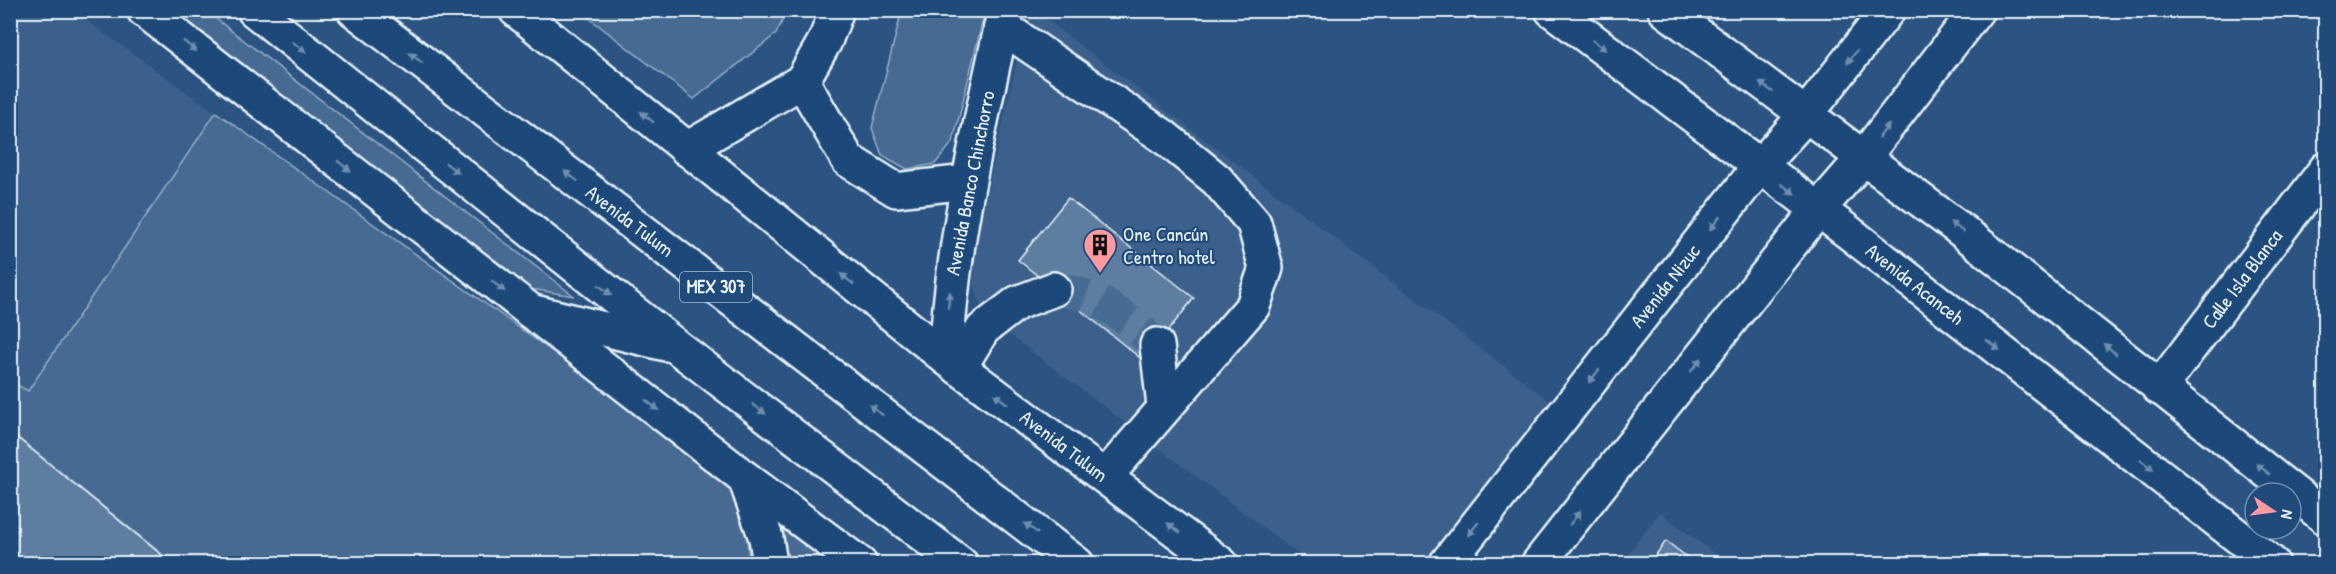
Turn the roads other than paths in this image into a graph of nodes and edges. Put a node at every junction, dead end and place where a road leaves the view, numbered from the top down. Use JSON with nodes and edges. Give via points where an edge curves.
{"nodes":[{"id":1,"x":144,"y":10,"type":"edge"},
{"id":2,"x":254,"y":10,"type":"edge"},
{"id":3,"x":354,"y":10,"type":"edge"},
{"id":4,"x":516,"y":10,"type":"edge"},
{"id":5,"x":837,"y":10,"type":"edge"},
{"id":6,"x":1552,"y":10,"type":"edge"},
{"id":7,"x":1665,"y":10,"type":"edge"},
{"id":8,"x":1888,"y":10,"type":"edge"},
{"id":9,"x":1977,"y":10,"type":"edge"},
{"id":10,"x":1003,"y":18,"type":"edge"},
{"id":11,"x":802,"y":81,"type":"junction"},
{"id":12,"x":1805,"y":116,"type":"junction"},
{"id":13,"x":687,"y":149,"type":"junction"},
{"id":14,"x":1863,"y":158,"type":"junction"},
{"id":15,"x":1759,"y":167,"type":"junction"},
{"id":16,"x":2325,"y":169,"type":"edge"},
{"id":17,"x":967,"y":182,"type":"junction"},
{"id":18,"x":1817,"y":211,"type":"junction"},
{"id":19,"x":1054,"y":289,"type":"tunnel mouth"},
{"id":20,"x":530,"y":311,"type":"junction"},
{"id":21,"x":1157,"y":345,"type":"tunnel mouth"},
{"id":22,"x":677,"y":347,"type":"junction"},
{"id":23,"x":952,"y":363,"type":"junction"},
{"id":24,"x":2159,"y":388,"type":"junction"},
{"id":25,"x":1164,"y":406,"type":"junction"},
{"id":26,"x":1105,"y":477,"type":"junction"},
{"id":27,"x":746,"y":478,"type":"junction"},
{"id":28,"x":2325,"y":518,"type":"edge"},
{"id":29,"x":770,"y":564,"type":"edge"},
{"id":30,"x":861,"y":564,"type":"edge"},
{"id":31,"x":961,"y":564,"type":"edge"},
{"id":32,"x":1077,"y":564,"type":"edge"},
{"id":33,"x":1221,"y":564,"type":"edge"},
{"id":34,"x":1446,"y":564,"type":"edge"},
{"id":35,"x":1538,"y":564,"type":"edge"},
{"id":36,"x":2273,"y":564,"type":"edge"}],
"edges":[{"from":1,"to":20,"type":"street","one_way":true},
{"from":2,"to":22,"type":"street","one_way":true},
{"from":32,"to":3,"type":"street","name":"Avenida Tulum","number":"MEX 307","one_way":true},
{"from":13,"to":4,"type":"street","name":"Avenida Tulum","one_way":true},
{"from":5,"to":11,"type":"street"},
{"from":6,"to":15,"type":"street","name":"Avenida Acanceh","one_way":true},
{"from":12,"to":7,"type":"street","one_way":true},
{"from":8,"to":12,"type":"street","name":"Avenida Nizuc","one_way":true},
{"from":14,"to":9,"type":"street","one_way":true},
{"from":10,"to":17,"type":"street","name":"Avenida Banco Chinchorro"},
{"from":10,"to":25,"type":"street","via":[[1217,180],[1254,223],[1266,268],[1252,306]]},
{"from":11,"to":13,"type":"street"},
{"from":11,"to":17,"type":"street","via":[[848,160],[896,190]]},
{"from":12,"to":14,"type":"street"},
{"from":12,"to":15,"type":"street","name":"Avenida Nizuc"},
{"from":23,"to":13,"type":"street","name":"Avenida Tulum","one_way":true},
{"from":14,"to":18,"type":"street"},
{"from":24,"to":14,"type":"street","one_way":true,"via":[[1961,230]]},
{"from":15,"to":18,"type":"street","name":"Avenida Acanceh","one_way":true},
{"from":15,"to":34,"type":"street","name":"Avenida Nizuc","one_way":true},
{"from":16,"to":24,"type":"street","name":"Calle Isla Blanca"},
{"from":23,"to":17,"type":"street","name":"Avenida Banco Chinchorro","one_way":true,"via":[[949,303]]},
{"from":35,"to":18,"type":"street","one_way":true},
{"from":18,"to":36,"type":"street","name":"Avenida Acanceh","one_way":true},
{"from":19,"to":23,"type":"street","via":[[1017,303],[983,329]]},
{"from":20,"to":22,"type":"street"},
{"from":20,"to":27,"type":"street","one_way":true},
{"from":21,"to":25,"type":"street"},
{"from":22,"to":31,"type":"street","one_way":true},
{"from":26,"to":23,"type":"street","name":"Avenida Tulum","one_way":true},
{"from":28,"to":24,"type":"street","one_way":true},
{"from":25,"to":26,"type":"street"},
{"from":33,"to":26,"type":"street","name":"Avenida Tulum","one_way":true},
{"from":27,"to":29,"type":"street","via":[[766,538]]},
{"from":27,"to":30,"type":"street"}]}
